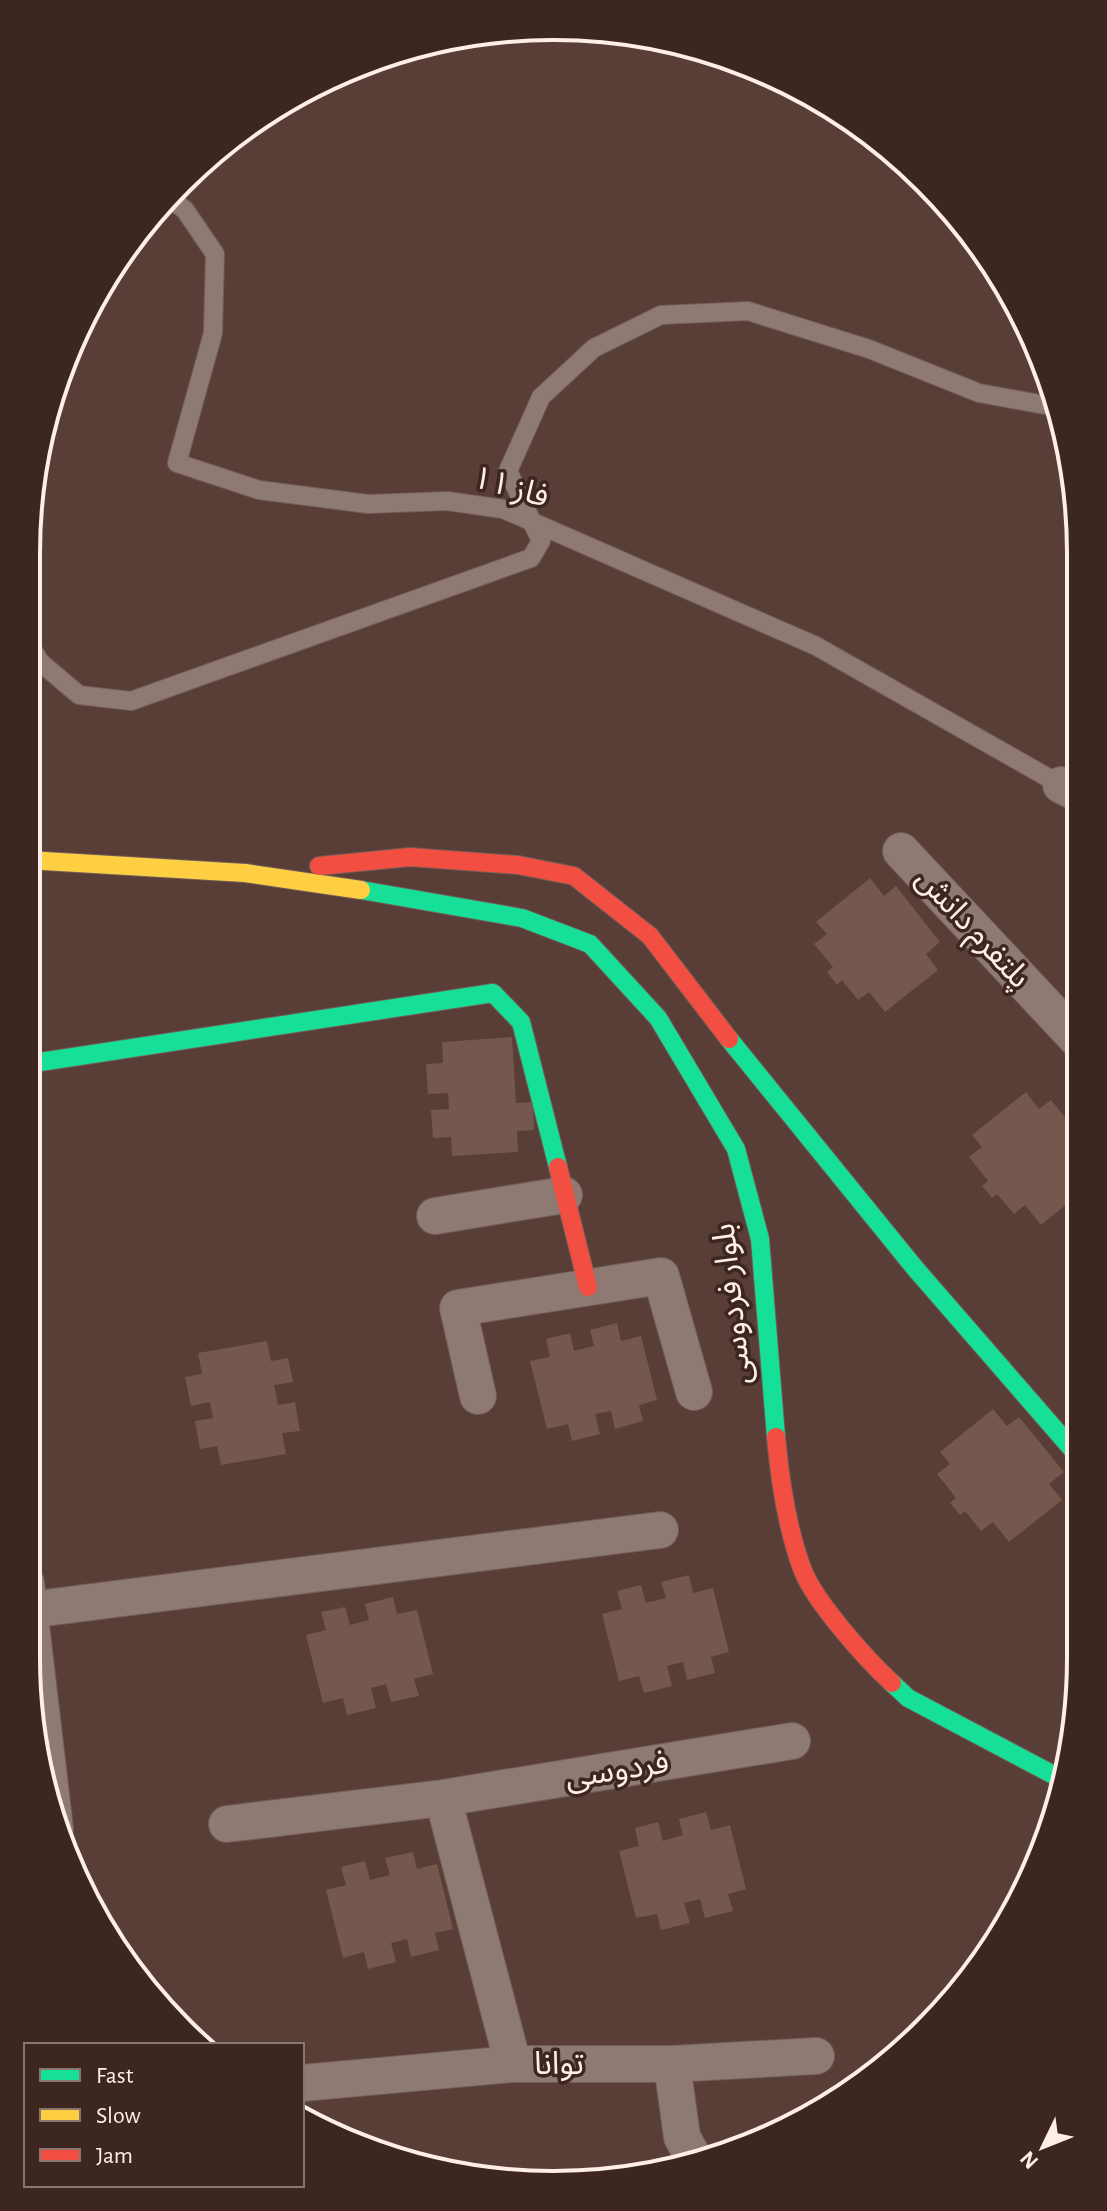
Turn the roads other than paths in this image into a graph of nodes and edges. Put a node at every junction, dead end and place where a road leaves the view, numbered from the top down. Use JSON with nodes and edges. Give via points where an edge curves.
{"nodes":[{"id":1,"x":177,"y":204,"type":"edge"},
{"id":2,"x":1045,"y":405,"type":"edge"},
{"id":3,"x":529,"y":520,"type":"junction"},
{"id":4,"x":40,"y":662,"type":"edge"},
{"id":5,"x":1067,"y":788,"type":"edge"},
{"id":6,"x":901,"y":851,"type":"dead end"},
{"id":7,"x":40,"y":861,"type":"edge"},
{"id":8,"x":245,"y":873,"type":"junction"},
{"id":9,"x":1067,"y":1028,"type":"edge"},
{"id":10,"x":40,"y":1062,"type":"edge"},
{"id":11,"x":564,"y":1195,"type":"junction"},
{"id":12,"x":435,"y":1216,"type":"dead end"},
{"id":13,"x":588,"y":1287,"type":"junction"},
{"id":14,"x":694,"y":1392,"type":"dead end"},
{"id":15,"x":478,"y":1396,"type":"dead end"},
{"id":16,"x":1067,"y":1443,"type":"edge"},
{"id":17,"x":660,"y":1530,"type":"dead end"},
{"id":18,"x":40,"y":1596,"type":"edge"},
{"id":19,"x":792,"y":1741,"type":"dead end"},
{"id":20,"x":1053,"y":1775,"type":"edge"},
{"id":21,"x":443,"y":1798,"type":"junction"},
{"id":22,"x":227,"y":1824,"type":"dead end"},
{"id":23,"x":816,"y":2056,"type":"dead end"},
{"id":24,"x":513,"y":2064,"type":"junction"},
{"id":25,"x":672,"y":2064,"type":"junction"},
{"id":26,"x":304,"y":2083,"type":"edge"},
{"id":27,"x":691,"y":2153,"type":"edge"}],
"edges":[{"from":1,"to":3,"type":"lane","name":"فاز ۱۱","via":[[215,254],[213,333],[177,463],[259,490],[368,504],[447,501],[503,509]]},
{"from":2,"to":3,"type":"lane","via":[[979,393],[869,349],[748,311],[661,315],[594,348],[541,397],[508,471]]},
{"from":3,"to":4,"type":"lane","via":[[541,541],[531,558],[131,701],[79,695]]},
{"from":3,"to":5,"type":"lane","name":"فاز ۱۱","via":[[816,646]]},
{"from":6,"to":9,"type":"street","name":"پلتفرم دانش"},
{"from":7,"to":8,"type":"street","name":"بلوار فردوسی"},
{"from":8,"to":16,"type":"street","name":"بلوار فردوسی","via":[[410,857],[518,865],[574,876],[650,936],[914,1267]]},
{"from":8,"to":20,"type":"street","name":"بلوار فردوسی","via":[[522,918],[590,944],[658,1018],[736,1149],[760,1239],[780,1483],[804,1573],[862,1656],[908,1698]]},
{"from":10,"to":11,"type":"street","via":[[493,993],[521,1022]]},
{"from":11,"to":12,"type":"street"},
{"from":11,"to":13,"type":"street"},
{"from":13,"to":14,"type":"street","via":[[661,1276]]},
{"from":13,"to":15,"type":"street","via":[[458,1308]]},
{"from":17,"to":18,"type":"street"},
{"from":19,"to":21,"type":"street","name":"فردوسی"},
{"from":21,"to":22,"type":"street","name":"فردوسی"},
{"from":21,"to":24,"type":"street"},
{"from":23,"to":25,"type":"street","name":"توانا"},
{"from":24,"to":25,"type":"street","name":"توانا"},
{"from":24,"to":26,"type":"street","name":"توانا"},
{"from":25,"to":27,"type":"street","via":[[682,2137]]}]}
